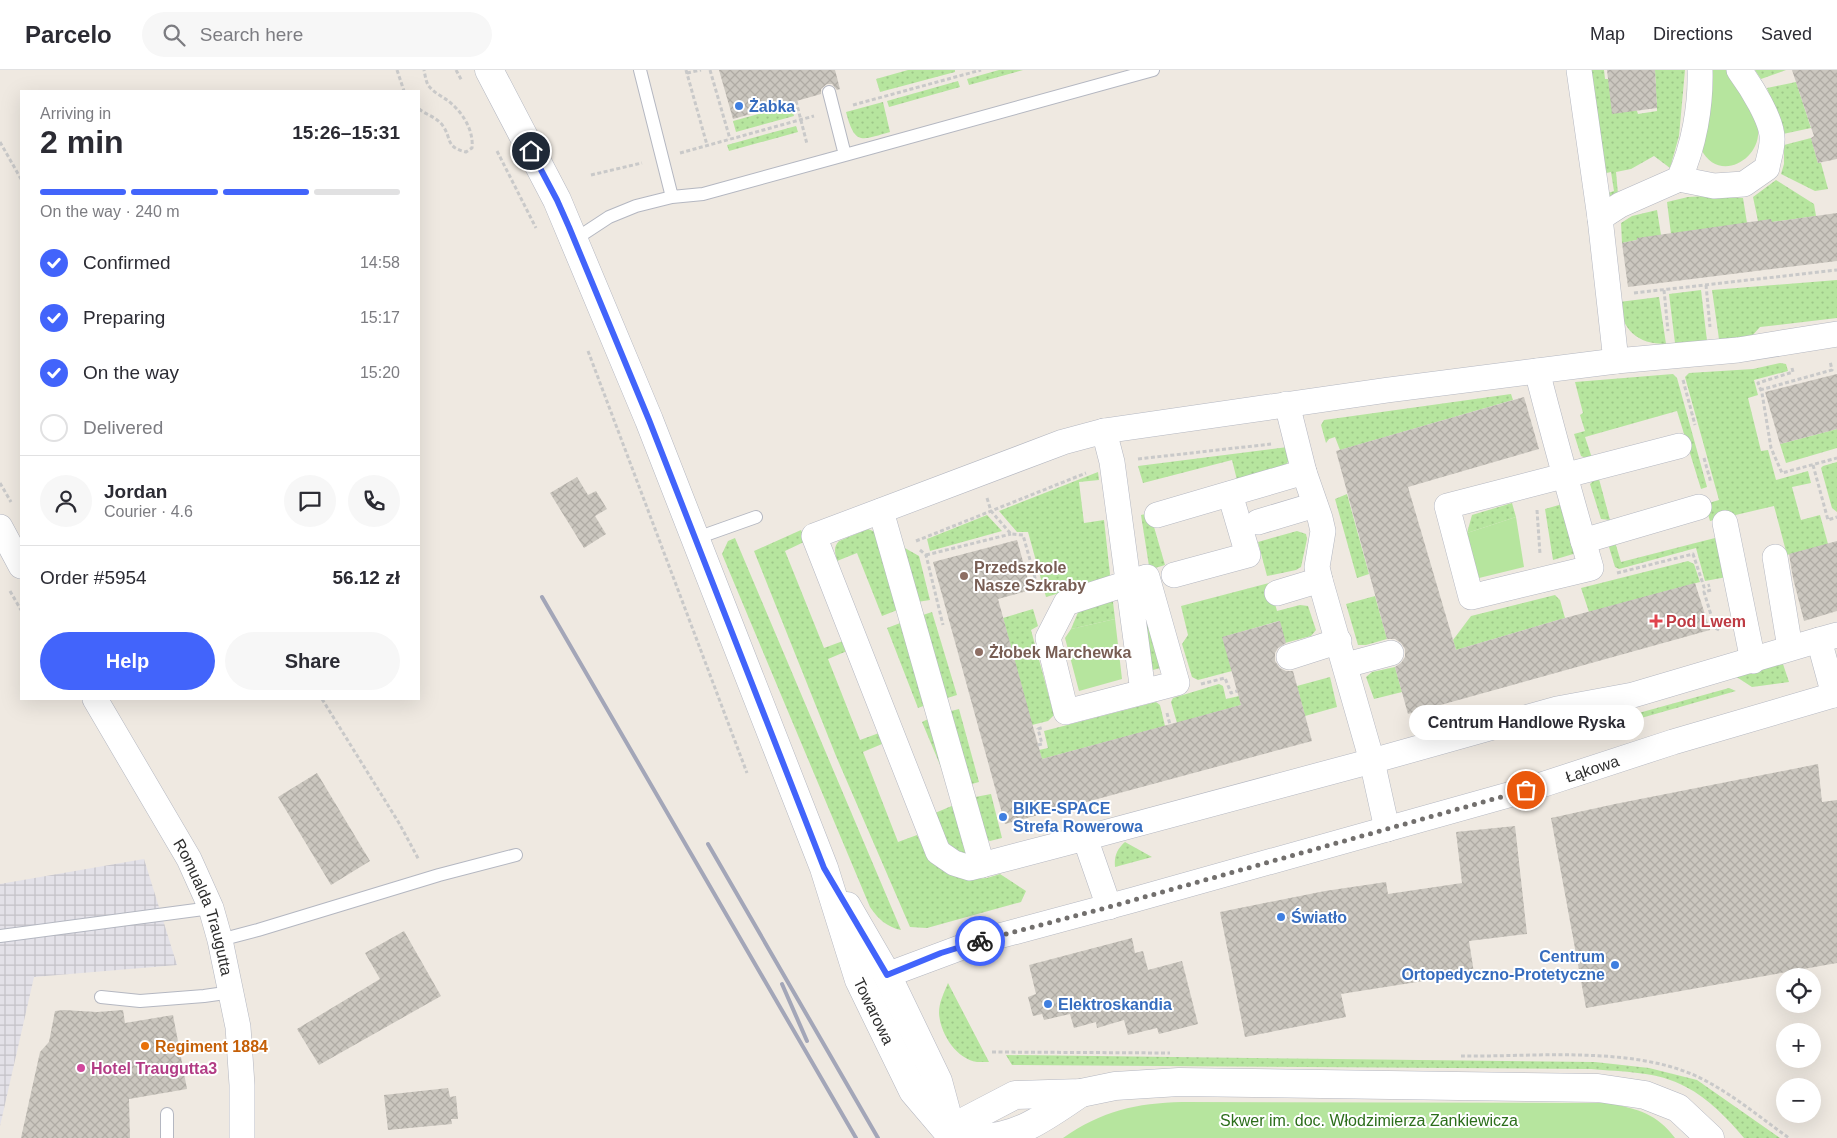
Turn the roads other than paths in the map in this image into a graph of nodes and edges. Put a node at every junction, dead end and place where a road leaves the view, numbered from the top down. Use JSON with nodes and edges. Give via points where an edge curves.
{"nodes":[{"id":1,"x":489,"y":70,"type":"edge"},
{"id":2,"x":640,"y":70,"type":"edge"},
{"id":3,"x":1154,"y":70,"type":"edge"},
{"id":4,"x":1579,"y":70,"type":"edge"},
{"id":5,"x":1700,"y":70,"type":"edge"},
{"id":6,"x":1739,"y":70,"type":"edge"},
{"id":7,"x":829,"y":92,"type":"dead end"},
{"id":8,"x":845,"y":155,"type":"junction"},
{"id":9,"x":1679,"y":179,"type":"junction"},
{"id":10,"x":672,"y":197,"type":"junction"},
{"id":11,"x":1600,"y":218,"type":"junction"},
{"id":12,"x":574,"y":240,"type":"junction"},
{"id":13,"x":1837,"y":334,"type":"edge"},
{"id":14,"x":1616,"y":361,"type":"junction"},
{"id":15,"x":1537,"y":371,"type":"junction"},
{"id":16,"x":1287,"y":404,"type":"junction"},
{"id":17,"x":1104,"y":431,"type":"junction"},
{"id":18,"x":1679,"y":446,"type":"dead end"},
{"id":19,"x":1304,"y":472,"type":"junction"},
{"id":20,"x":1565,"y":476,"type":"junction"},
{"id":21,"x":1230,"y":494,"type":"junction"},
{"id":22,"x":1315,"y":505,"type":"junction"},
{"id":23,"x":1699,"y":507,"type":"dead end"},
{"id":24,"x":881,"y":511,"type":"junction"},
{"id":25,"x":1157,"y":515,"type":"dead end"},
{"id":26,"x":756,"y":517,"type":"dead end"},
{"id":27,"x":1258,"y":522,"type":"dead end"},
{"id":28,"x":1725,"y":523,"type":"dead end"},
{"id":29,"x":0,"y":528,"type":"edge"},
{"id":30,"x":694,"y":539,"type":"junction"},
{"id":31,"x":1583,"y":541,"type":"junction"},
{"id":32,"x":1775,"y":556,"type":"dead end"},
{"id":33,"x":20,"y":564,"type":"edge"},
{"id":34,"x":1174,"y":575,"type":"dead end"},
{"id":35,"x":1320,"y":580,"type":"junction"},
{"id":36,"x":1127,"y":582,"type":"junction"},
{"id":37,"x":1277,"y":593,"type":"dead end"},
{"id":38,"x":1828,"y":637,"type":"edge"},
{"id":39,"x":1339,"y":641,"type":"junction"},
{"id":40,"x":1790,"y":648,"type":"junction"},
{"id":41,"x":1391,"y":653,"type":"dead end"},
{"id":42,"x":1290,"y":657,"type":"dead end"},
{"id":43,"x":1753,"y":660,"type":"junction"},
{"id":44,"x":1346,"y":666,"type":"junction"},
{"id":45,"x":1143,"y":692,"type":"junction"},
{"id":46,"x":1835,"y":694,"type":"edge"},
{"id":47,"x":96,"y":700,"type":"edge"},
{"id":48,"x":1372,"y":761,"type":"junction"},
{"id":49,"x":1388,"y":829,"type":"junction"},
{"id":50,"x":1085,"y":838,"type":"junction"},
{"id":51,"x":516,"y":855,"type":"dead end"},
{"id":52,"x":982,"y":866,"type":"junction"},
{"id":53,"x":824,"y":868,"type":"junction"},
{"id":54,"x":1109,"y":907,"type":"junction"},
{"id":55,"x":211,"y":908,"type":"junction"},
{"id":56,"x":0,"y":936,"type":"edge"},
{"id":57,"x":220,"y":940,"type":"junction"},
{"id":58,"x":887,"y":975,"type":"junction"},
{"id":59,"x":232,"y":992,"type":"junction"},
{"id":60,"x":101,"y":997,"type":"dead end"},
{"id":61,"x":1081,"y":1093,"type":"junction"},
{"id":62,"x":167,"y":1114,"type":"dead end"},
{"id":63,"x":1706,"y":1136,"type":"edge"},
{"id":64,"x":167,"y":1138,"type":"edge"},
{"id":65,"x":242,"y":1138,"type":"edge"},
{"id":66,"x":953,"y":1138,"type":"edge"},
{"id":67,"x":981,"y":1138,"type":"edge"}],
"edges":[{"from":1,"to":12,"type":"main road","name":"Towarowa","via":[[557,200]]},
{"from":2,"to":10,"type":"lane"},
{"from":3,"to":8,"type":"lane"},
{"from":4,"to":11,"type":"street"},
{"from":5,"to":9,"type":"street","via":[[1689,158]]},
{"from":6,"to":9,"type":"street","via":[[1765,113],[1773,139],[1766,168],[1744,184],[1714,186]]},
{"from":7,"to":8,"type":"lane"},
{"from":8,"to":10,"type":"lane","via":[[703,194]]},
{"from":9,"to":11,"type":"street","via":[[1620,205]]},
{"from":10,"to":12,"type":"lane","via":[[627,209]]},
{"from":11,"to":14,"type":"street"},
{"from":12,"to":30,"type":"main road","name":"Towarowa","via":[[649,420]]},
{"from":13,"to":14,"type":"street","via":[[1738,350]]},
{"from":14,"to":15,"type":"street"},
{"from":15,"to":16,"type":"street"},
{"from":15,"to":20,"type":"street"},
{"from":16,"to":17,"type":"street"},
{"from":16,"to":19,"type":"street"},
{"from":17,"to":24,"type":"street","via":[[1063,442]]},
{"from":17,"to":36,"type":"street","via":[[1112,462]]},
{"from":18,"to":20,"type":"street"},
{"from":19,"to":21,"type":"street"},
{"from":19,"to":22,"type":"street"},
{"from":20,"to":31,"type":"street"},
{"from":20,"to":31,"type":"street","via":[[1448,506],[1471,597],[1591,568]]},
{"from":21,"to":25,"type":"street"},
{"from":21,"to":34,"type":"street","via":[[1248,555]]},
{"from":22,"to":27,"type":"street"},
{"from":22,"to":35,"type":"street","via":[[1323,531],[1318,559]]},
{"from":23,"to":31,"type":"street"},
{"from":24,"to":52,"type":"street"},
{"from":24,"to":52,"type":"street","via":[[814,536],[938,852],[954,863],[970,868]]},
{"from":26,"to":30,"type":"lane"},
{"from":28,"to":43,"type":"street"},
{"from":29,"to":33,"type":"street"},
{"from":30,"to":53,"type":"main road","name":"Towarowa"},
{"from":32,"to":40,"type":"street"},
{"from":35,"to":37,"type":"street"},
{"from":35,"to":39,"type":"street"},
{"from":36,"to":45,"type":"street"},
{"from":36,"to":45,"type":"street","via":[[1147,576],[1177,683]]},
{"from":36,"to":45,"type":"street","via":[[1066,602],[1048,638],[1066,712]]},
{"from":38,"to":40,"type":"street"},
{"from":38,"to":46,"type":"street"},
{"from":39,"to":42,"type":"street"},
{"from":39,"to":44,"type":"street"},
{"from":40,"to":43,"type":"street"},
{"from":41,"to":44,"type":"street"},
{"from":43,"to":48,"type":"street","via":[[1633,695],[1557,709]]},
{"from":44,"to":48,"type":"street"},
{"from":46,"to":49,"type":"street","name":"Łąkowa","via":[[1526,790]]},
{"from":47,"to":55,"type":"street","name":"Romualda Traugutta","via":[[189,859]]},
{"from":48,"to":49,"type":"street"},
{"from":48,"to":50,"type":"street"},
{"from":49,"to":54,"type":"street","name":"Łąkowa"},
{"from":50,"to":52,"type":"street"},
{"from":50,"to":54,"type":"street"},
{"from":51,"to":57,"type":"lane"},
{"from":53,"to":58,"type":"main road","name":"Towarowa"},
{"from":53,"to":66,"type":"main road","name":"Towarowa","via":[[858,980],[914,1091]]},
{"from":54,"to":58,"type":"street","name":"Łąkowa","via":[[973,943]]},
{"from":55,"to":56,"type":"lane"},
{"from":55,"to":57,"type":"street","name":"Romualda Traugutta"},
{"from":57,"to":59,"type":"street","name":"Romualda Traugutta"},
{"from":58,"to":66,"type":"main road","name":"Towarowa","via":[[938,1081]]},
{"from":59,"to":60,"type":"lane","via":[[140,1000]]},
{"from":59,"to":65,"type":"street","name":"Romualda Traugutta","via":[[242,1085]]},
{"from":61,"to":63,"type":"main road","via":[[1115,1086],[1179,1082],[1598,1088],[1646,1094],[1678,1108]]},
{"from":61,"to":66,"type":"main road","via":[[1016,1095],[967,1120]]},
{"from":61,"to":67,"type":"main road","via":[[1032,1126],[994,1138]]},
{"from":62,"to":64,"type":"lane"}]}
